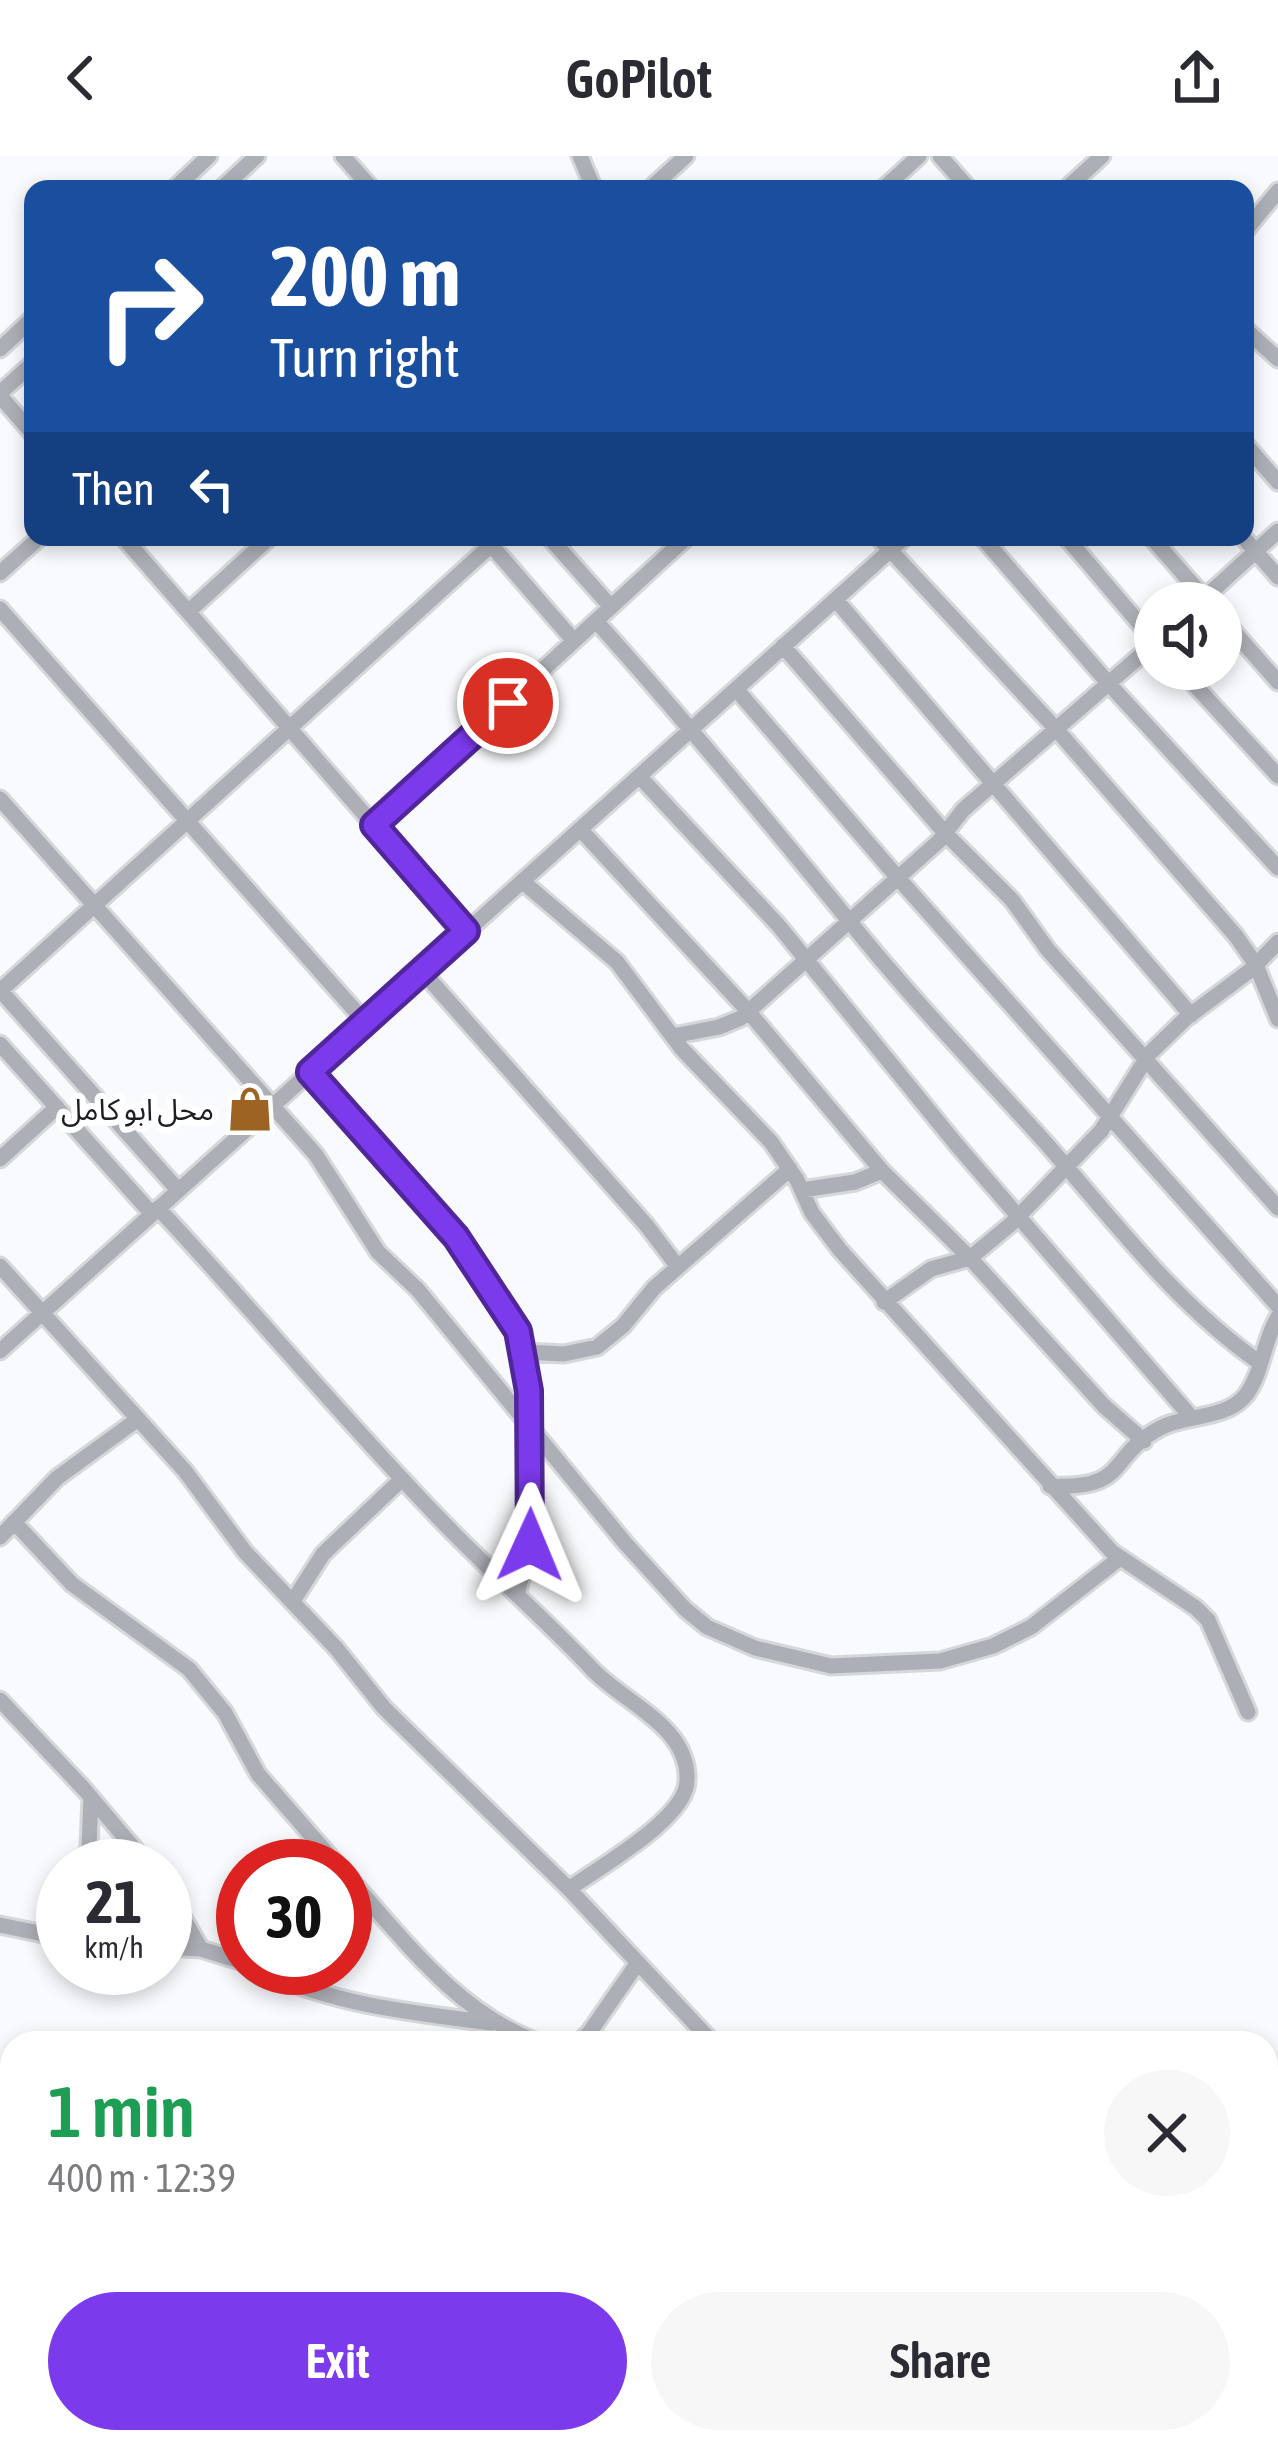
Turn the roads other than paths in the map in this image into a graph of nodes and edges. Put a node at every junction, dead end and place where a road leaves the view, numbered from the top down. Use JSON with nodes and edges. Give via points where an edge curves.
{"nodes":[{"id":1,"x":257,"y":156,"type":"edge"},
{"id":2,"x":343,"y":156,"type":"edge"},
{"id":3,"x":686,"y":156,"type":"edge"},
{"id":4,"x":940,"y":156,"type":"edge"},
{"id":5,"x":1102,"y":156,"type":"edge"},
{"id":6,"x":231,"y":180,"type":"edge"},
{"id":7,"x":364,"y":180,"type":"edge"},
{"id":8,"x":660,"y":180,"type":"edge"},
{"id":9,"x":961,"y":180,"type":"edge"},
{"id":10,"x":1076,"y":180,"type":"edge"},
{"id":11,"x":1278,"y":190,"type":"edge"},
{"id":12,"x":1254,"y":220,"type":"edge"},
{"id":13,"x":24,"y":326,"type":"edge"},
{"id":14,"x":1254,"y":337,"type":"edge"},
{"id":15,"x":0,"y":349,"type":"edge"},
{"id":16,"x":1278,"y":359,"type":"edge"},
{"id":17,"x":24,"y":372,"type":"edge"},
{"id":18,"x":0,"y":395,"type":"edge"},
{"id":19,"x":24,"y":423,"type":"edge"},
{"id":20,"x":1254,"y":454,"type":"edge"},
{"id":21,"x":1278,"y":482,"type":"edge"},
{"id":22,"x":1278,"y":531,"type":"edge"},
{"id":23,"x":30,"y":546,"type":"edge"},
{"id":24,"x":131,"y":546,"type":"edge"},
{"id":25,"x":260,"y":546,"type":"edge"},
{"id":26,"x":490,"y":546,"type":"edge"},
{"id":27,"x":499,"y":546,"type":"edge"},
{"id":28,"x":557,"y":546,"type":"edge"},
{"id":29,"x":678,"y":546,"type":"edge"},
{"id":30,"x":886,"y":546,"type":"edge"},
{"id":31,"x":895,"y":546,"type":"edge"},
{"id":32,"x":990,"y":546,"type":"edge"},
{"id":33,"x":1074,"y":546,"type":"edge"},
{"id":34,"x":1158,"y":546,"type":"edge"},
{"id":35,"x":1251,"y":546,"type":"edge"},
{"id":36,"x":890,"y":551,"type":"junction"},
{"id":37,"x":1256,"y":551,"type":"junction"},
{"id":38,"x":0,"y":573,"type":"edge"},
{"id":39,"x":1278,"y":577,"type":"edge"},
{"id":40,"x":1188,"y":582,"type":"edge"},
{"id":41,"x":1224,"y":582,"type":"edge"},
{"id":42,"x":836,"y":600,"type":"junction"},
{"id":43,"x":611,"y":608,"type":"junction"},
{"id":44,"x":0,"y":609,"type":"edge"},
{"id":45,"x":188,"y":612,"type":"junction"},
{"id":46,"x":1134,"y":617,"type":"edge"},
{"id":47,"x":596,"y":621,"type":"junction"},
{"id":48,"x":574,"y":641,"type":"junction"},
{"id":49,"x":1242,"y":641,"type":"edge"},
{"id":50,"x":784,"y":646,"type":"junction"},
{"id":51,"x":1134,"y":661,"type":"edge"},
{"id":52,"x":1278,"y":682,"type":"edge"},
{"id":53,"x":1109,"y":684,"type":"junction"},
{"id":54,"x":736,"y":689,"type":"junction"},
{"id":55,"x":1199,"y":690,"type":"edge"},
{"id":56,"x":290,"y":728,"type":"junction"},
{"id":57,"x":692,"y":728,"type":"junction"},
{"id":58,"x":1056,"y":729,"type":"junction"},
{"id":59,"x":639,"y":776,"type":"junction"},
{"id":60,"x":1278,"y":776,"type":"edge"},
{"id":61,"x":995,"y":782,"type":"junction"},
{"id":62,"x":0,"y":799,"type":"edge"},
{"id":63,"x":187,"y":821,"type":"junction"},
{"id":64,"x":374,"y":825,"type":"junction"},
{"id":65,"x":580,"y":829,"type":"junction"},
{"id":66,"x":945,"y":832,"type":"junction"},
{"id":67,"x":1278,"y":868,"type":"edge"},
{"id":68,"x":898,"y":878,"type":"junction"},
{"id":69,"x":522,"y":880,"type":"junction"},
{"id":70,"x":94,"y":906,"type":"junction"},
{"id":71,"x":850,"y":922,"type":"junction"},
{"id":72,"x":466,"y":931,"type":"junction"},
{"id":73,"x":1278,"y":942,"type":"edge"},
{"id":74,"x":806,"y":961,"type":"junction"},
{"id":75,"x":1256,"y":964,"type":"junction"},
{"id":76,"x":422,"y":971,"type":"junction"},
{"id":77,"x":0,"y":991,"type":"edge"},
{"id":78,"x":748,"y":1011,"type":"junction"},
{"id":79,"x":1191,"y":1015,"type":"junction"},
{"id":80,"x":1278,"y":1019,"type":"edge"},
{"id":81,"x":365,"y":1022,"type":"junction"},
{"id":82,"x":673,"y":1036,"type":"junction"},
{"id":83,"x":0,"y":1043,"type":"edge"},
{"id":84,"x":1143,"y":1060,"type":"junction"},
{"id":85,"x":310,"y":1072,"type":"junction"},
{"id":86,"x":272,"y":1106,"type":"junction"},
{"id":87,"x":57,"y":1107,"type":"junction"},
{"id":88,"x":1111,"y":1116,"type":"junction"},
{"id":89,"x":0,"y":1159,"type":"edge"},
{"id":90,"x":1067,"y":1168,"type":"junction"},
{"id":91,"x":790,"y":1169,"type":"junction"},
{"id":92,"x":882,"y":1171,"type":"junction"},
{"id":93,"x":178,"y":1190,"type":"junction"},
{"id":94,"x":802,"y":1190,"type":"junction"},
{"id":95,"x":1278,"y":1208,"type":"edge"},
{"id":96,"x":155,"y":1211,"type":"junction"},
{"id":97,"x":1021,"y":1215,"type":"junction"},
{"id":98,"x":970,"y":1258,"type":"junction"},
{"id":99,"x":0,"y":1266,"type":"edge"},
{"id":100,"x":678,"y":1267,"type":"junction"},
{"id":101,"x":884,"y":1302,"type":"junction"},
{"id":102,"x":1278,"y":1306,"type":"edge"},
{"id":103,"x":42,"y":1313,"type":"junction"},
{"id":104,"x":1278,"y":1317,"type":"edge"},
{"id":105,"x":0,"y":1351,"type":"edge"},
{"id":106,"x":524,"y":1352,"type":"junction"},
{"id":107,"x":1260,"y":1364,"type":"junction"},
{"id":108,"x":1191,"y":1417,"type":"junction"},
{"id":109,"x":137,"y":1419,"type":"junction"},
{"id":110,"x":528,"y":1425,"type":"junction"},
{"id":111,"x":1144,"y":1441,"type":"junction"},
{"id":112,"x":402,"y":1480,"type":"junction"},
{"id":113,"x":1051,"y":1486,"type":"junction"},
{"id":114,"x":14,"y":1522,"type":"junction"},
{"id":115,"x":0,"y":1538,"type":"edge"},
{"id":116,"x":1120,"y":1558,"type":"junction"},
{"id":117,"x":517,"y":1595,"type":"junction"},
{"id":118,"x":293,"y":1601,"type":"junction"},
{"id":119,"x":0,"y":1700,"type":"edge"},
{"id":120,"x":1248,"y":1712,"type":"dead end"},
{"id":121,"x":91,"y":1797,"type":"junction"},
{"id":122,"x":89,"y":1839,"type":"edge"},
{"id":123,"x":126,"y":1839,"type":"edge"},
{"id":124,"x":315,"y":1839,"type":"edge"},
{"id":125,"x":568,"y":1889,"type":"junction"},
{"id":126,"x":372,"y":1904,"type":"edge"},
{"id":127,"x":0,"y":1925,"type":"edge"},
{"id":128,"x":36,"y":1933,"type":"edge"},
{"id":129,"x":192,"y":1933,"type":"edge"},
{"id":130,"x":192,"y":1948,"type":"edge"},
{"id":131,"x":201,"y":1948,"type":"junction"},
{"id":132,"x":216,"y":1953,"type":"edge"},
{"id":133,"x":637,"y":1964,"type":"junction"},
{"id":134,"x":322,"y":1995,"type":"edge"},
{"id":135,"x":494,"y":2023,"type":"junction"},
{"id":136,"x":512,"y":2031,"type":"edge"},
{"id":137,"x":590,"y":2031,"type":"edge"},
{"id":138,"x":701,"y":2031,"type":"edge"}],
"edges":[{"from":1,"to":6,"type":"street"},
{"from":2,"to":7,"type":"street"},
{"from":3,"to":8,"type":"street"},
{"from":4,"to":9,"type":"street"},
{"from":5,"to":10,"type":"street"},
{"from":11,"to":12,"type":"street"},
{"from":13,"to":15,"type":"street"},
{"from":14,"to":16,"type":"street"},
{"from":17,"to":18,"type":"street"},
{"from":18,"to":19,"type":"street"},
{"from":20,"to":21,"type":"street"},
{"from":22,"to":37,"type":"street"},
{"from":23,"to":38,"type":"street"},
{"from":24,"to":45,"type":"street"},
{"from":25,"to":45,"type":"street"},
{"from":26,"to":56,"type":"street"},
{"from":27,"to":48,"type":"street"},
{"from":28,"to":43,"type":"street"},
{"from":29,"to":43,"type":"street"},
{"from":30,"to":36,"type":"street"},
{"from":31,"to":36,"type":"street"},
{"from":32,"to":53,"type":"street"},
{"from":33,"to":46,"type":"street"},
{"from":34,"to":40,"type":"street"},
{"from":35,"to":37,"type":"street"},
{"from":36,"to":42,"type":"street"},
{"from":36,"to":58,"type":"street"},
{"from":37,"to":39,"type":"street"},
{"from":37,"to":41,"type":"street"},
{"from":42,"to":50,"type":"street"},
{"from":42,"to":61,"type":"street"},
{"from":43,"to":47,"type":"street"},
{"from":44,"to":63,"type":"street"},
{"from":45,"to":56,"type":"street"},
{"from":47,"to":48,"type":"street"},
{"from":47,"to":57,"type":"street"},
{"from":48,"to":64,"type":"street"},
{"from":49,"to":52,"type":"street"},
{"from":50,"to":54,"type":"street"},
{"from":50,"to":66,"type":"street"},
{"from":51,"to":53,"type":"street"},
{"from":53,"to":58,"type":"street"},
{"from":53,"to":67,"type":"street"},
{"from":54,"to":57,"type":"street"},
{"from":54,"to":68,"type":"street"},
{"from":55,"to":60,"type":"street"},
{"from":56,"to":63,"type":"street"},
{"from":56,"to":64,"type":"street"},
{"from":57,"to":59,"type":"street"},
{"from":57,"to":71,"type":"street"},
{"from":58,"to":61,"type":"street"},
{"from":58,"to":75,"type":"street"},
{"from":59,"to":65,"type":"street"},
{"from":59,"to":74,"type":"street"},
{"from":61,"to":66,"type":"street"},
{"from":61,"to":79,"type":"street"},
{"from":62,"to":70,"type":"street"},
{"from":63,"to":70,"type":"street"},
{"from":63,"to":81,"type":"street"},
{"from":64,"to":72,"type":"street"},
{"from":65,"to":69,"type":"street"},
{"from":65,"to":78,"type":"street"},
{"from":66,"to":68,"type":"street"},
{"from":66,"to":84,"type":"street","via":[[1012,900]]},
{"from":68,"to":71,"type":"street"},
{"from":68,"to":88,"type":"street"},
{"from":69,"to":72,"type":"street"},
{"from":69,"to":82,"type":"street","via":[[617,962]]},
{"from":70,"to":77,"type":"street"},
{"from":70,"to":86,"type":"street"},
{"from":71,"to":74,"type":"street"},
{"from":71,"to":90,"type":"street"},
{"from":72,"to":76,"type":"street"},
{"from":73,"to":75,"type":"street"},
{"from":74,"to":78,"type":"street"},
{"from":74,"to":97,"type":"street"},
{"from":75,"to":79,"type":"street"},
{"from":75,"to":80,"type":"street"},
{"from":76,"to":81,"type":"street"},
{"from":76,"to":100,"type":"street"},
{"from":77,"to":93,"type":"street"},
{"from":78,"to":82,"type":"street","via":[[719,1027]]},
{"from":78,"to":92,"type":"street"},
{"from":79,"to":84,"type":"street"},
{"from":81,"to":85,"type":"street"},
{"from":82,"to":91,"type":"street"},
{"from":83,"to":87,"type":"street"},
{"from":84,"to":88,"type":"street"},
{"from":84,"to":95,"type":"street"},
{"from":85,"to":86,"type":"street"},
{"from":85,"to":106,"type":"street","via":[[456,1237]]},
{"from":86,"to":93,"type":"street"},
{"from":86,"to":110,"type":"street","via":[[316,1155],[378,1252]]},
{"from":87,"to":89,"type":"street"},
{"from":87,"to":96,"type":"street"},
{"from":88,"to":90,"type":"street"},
{"from":88,"to":102,"type":"street"},
{"from":90,"to":97,"type":"street"},
{"from":90,"to":107,"type":"street","via":[[1190,1306]]},
{"from":91,"to":94,"type":"street"},
{"from":91,"to":100,"type":"street"},
{"from":92,"to":94,"type":"street"},
{"from":92,"to":98,"type":"street"},
{"from":93,"to":96,"type":"street"},
{"from":94,"to":101,"type":"street"},
{"from":96,"to":103,"type":"street"},
{"from":96,"to":112,"type":"street"},
{"from":97,"to":98,"type":"street"},
{"from":97,"to":108,"type":"street"},
{"from":98,"to":101,"type":"street","via":[[931,1269]]},
{"from":98,"to":111,"type":"street"},
{"from":99,"to":103,"type":"street"},
{"from":100,"to":106,"type":"street","via":[[597,1347]]},
{"from":101,"to":113,"type":"street"},
{"from":103,"to":105,"type":"street"},
{"from":103,"to":109,"type":"street"},
{"from":104,"to":107,"type":"street"},
{"from":106,"to":110,"type":"street"},
{"from":107,"to":108,"type":"street","via":[[1244,1398]]},
{"from":108,"to":111,"type":"street"},
{"from":109,"to":114,"type":"street","via":[[57,1478]]},
{"from":109,"to":118,"type":"street"},
{"from":110,"to":116,"type":"street","via":[[685,1610],[730,1639],[789,1657],[831,1666],[964,1656],[1031,1627]]},
{"from":110,"to":117,"type":"street","via":[[530,1545]]},
{"from":111,"to":113,"type":"street","via":[[1105,1480]]},
{"from":112,"to":117,"type":"street"},
{"from":112,"to":118,"type":"street","via":[[323,1554]]},
{"from":113,"to":116,"type":"street"},
{"from":114,"to":115,"type":"street"},
{"from":114,"to":124,"type":"street","via":[[72,1584],[190,1669],[258,1774]]},
{"from":116,"to":120,"type":"street","via":[[1208,1620]]},
{"from":117,"to":125,"type":"street","via":[[615,1692],[667,1731],[685,1757],[687,1784],[677,1807]]},
{"from":118,"to":125,"type":"street","via":[[416,1742]]},
{"from":119,"to":121,"type":"street"},
{"from":121,"to":122,"type":"street"},
{"from":121,"to":123,"type":"street"},
{"from":125,"to":133,"type":"street"},
{"from":126,"to":135,"type":"street"},
{"from":127,"to":128,"type":"street"},
{"from":129,"to":131,"type":"street"},
{"from":130,"to":131,"type":"street"},
{"from":131,"to":132,"type":"street"},
{"from":133,"to":137,"type":"street"},
{"from":133,"to":138,"type":"street"},
{"from":134,"to":135,"type":"street"},
{"from":135,"to":136,"type":"street"}]}
